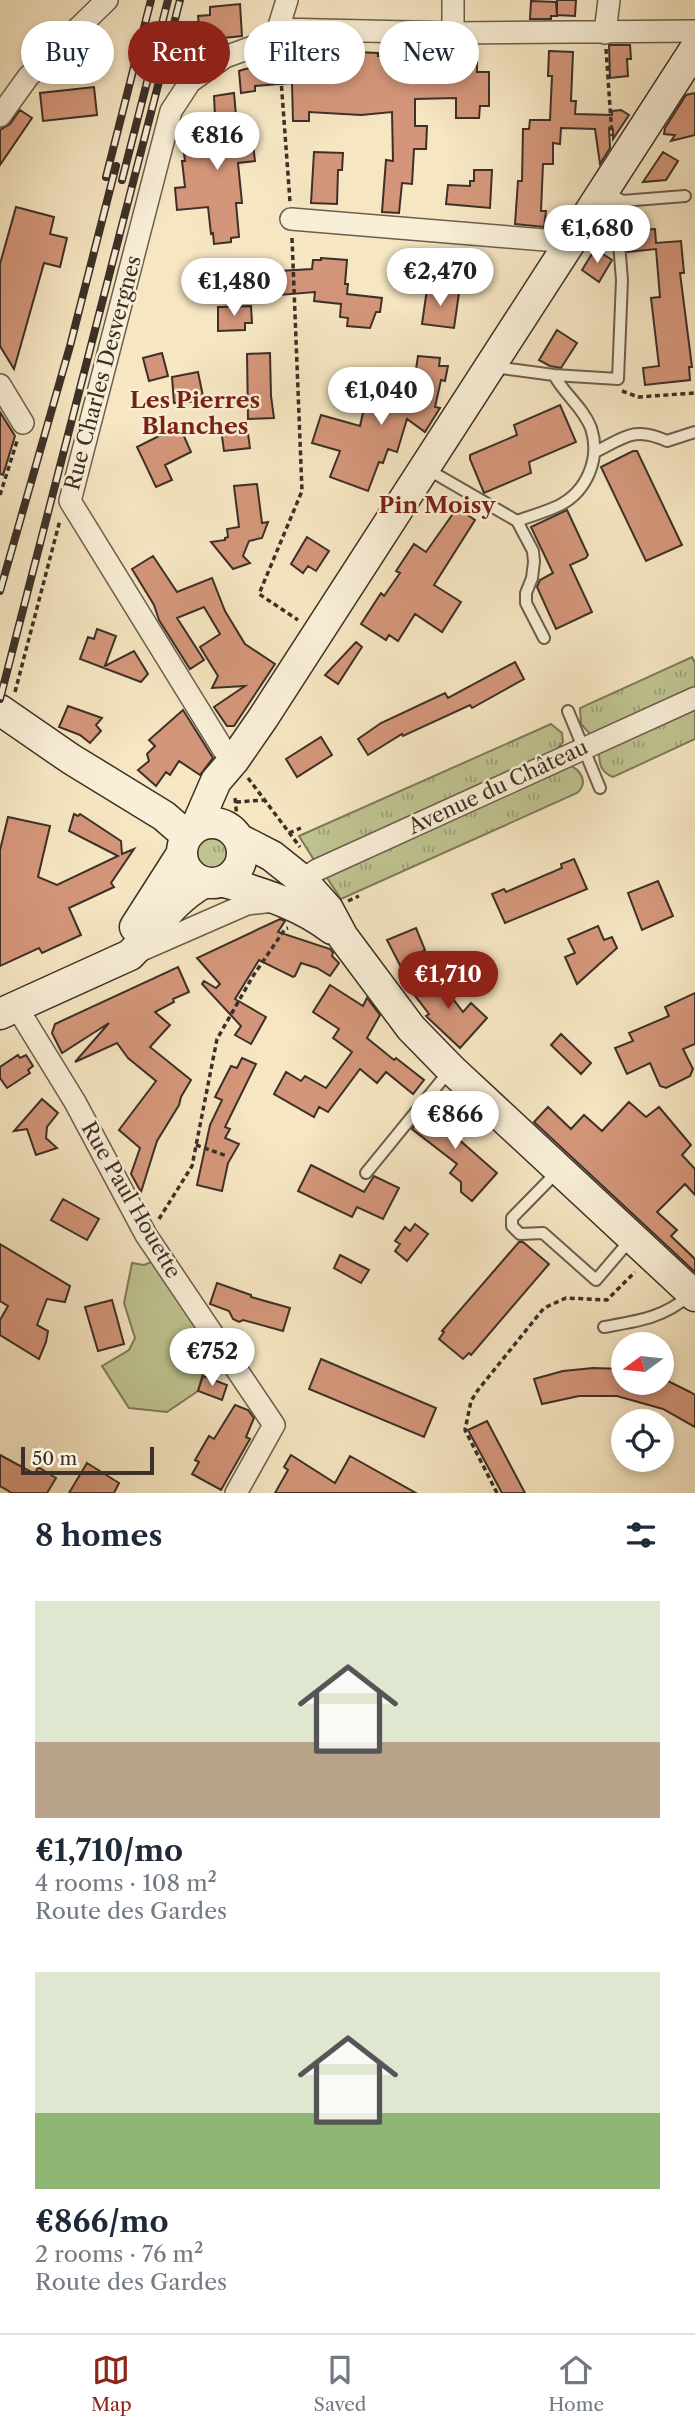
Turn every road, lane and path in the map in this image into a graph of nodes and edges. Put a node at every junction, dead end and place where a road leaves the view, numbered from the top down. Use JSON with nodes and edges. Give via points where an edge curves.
{"nodes":[{"id":1,"x":107,"y":0,"type":"edge"},
{"id":2,"x":287,"y":0,"type":"edge"},
{"id":3,"x":453,"y":0,"type":"edge"},
{"id":4,"x":609,"y":0,"type":"edge"},
{"id":5,"x":280,"y":21,"type":"edge"},
{"id":6,"x":453,"y":21,"type":"edge"},
{"id":7,"x":695,"y":31,"type":"edge"},
{"id":8,"x":479,"y":33,"type":"edge"},
{"id":9,"x":605,"y":33,"type":"junction"},
{"id":10,"x":695,"y":49,"type":"edge"},
{"id":11,"x":244,"y":50,"type":"edge"},
{"id":12,"x":282,"y":84,"type":"edge"},
{"id":13,"x":0,"y":116,"type":"edge"},
{"id":14,"x":620,"y":164,"type":"junction"},
{"id":15,"x":612,"y":196,"type":"junction"},
{"id":16,"x":685,"y":196,"type":"dead end"},
{"id":17,"x":291,"y":219,"type":"junction"},
{"id":18,"x":569,"y":242,"type":"junction"},
{"id":19,"x":489,"y":366,"type":"junction"},
{"id":20,"x":554,"y":375,"type":"junction"},
{"id":21,"x":618,"y":379,"type":"junction"},
{"id":22,"x":0,"y":385,"type":"edge"},
{"id":23,"x":695,"y":393,"type":"edge"},
{"id":24,"x":23,"y":423,"type":"joint"},
{"id":25,"x":695,"y":432,"type":"edge"},
{"id":26,"x":595,"y":452,"type":"junction"},
{"id":27,"x":425,"y":468,"type":"junction"},
{"id":28,"x":0,"y":495,"type":"edge"},
{"id":29,"x":70,"y":500,"type":"junction"},
{"id":30,"x":517,"y":521,"type":"junction"},
{"id":31,"x":317,"y":632,"type":"junction"},
{"id":32,"x":544,"y":638,"type":"dead end"},
{"id":33,"x":695,"y":698,"type":"edge"},
{"id":34,"x":568,"y":711,"type":"dead end"},
{"id":35,"x":6,"y":714,"type":"edge"},
{"id":36,"x":583,"y":748,"type":"junction"},
{"id":37,"x":234,"y":760,"type":"junction"},
{"id":38,"x":600,"y":788,"type":"dead end"},
{"id":39,"x":234,"y":824,"type":"junction"},
{"id":40,"x":301,"y":828,"type":"dead end"},
{"id":41,"x":289,"y":833,"type":"junction"},
{"id":42,"x":188,"y":839,"type":"junction"},
{"id":43,"x":300,"y":848,"type":"dead end"},
{"id":44,"x":214,"y":882,"type":"junction"},
{"id":45,"x":293,"y":890,"type":"junction"},
{"id":46,"x":314,"y":914,"type":"junction"},
{"id":47,"x":343,"y":937,"type":"junction"},
{"id":48,"x":122,"y":959,"type":"junction"},
{"id":49,"x":8,"y":1010,"type":"edge"},
{"id":50,"x":451,"y":1069,"type":"junction"},
{"id":51,"x":196,"y":1146,"type":"junction"},
{"id":52,"x":227,"y":1157,"type":"dead end"},
{"id":53,"x":559,"y":1170,"type":"junction"},
{"id":54,"x":366,"y":1173,"type":"dead end"},
{"id":55,"x":146,"y":1235,"type":"junction"},
{"id":56,"x":642,"y":1245,"type":"junction"},
{"id":57,"x":694,"y":1295,"type":"edge"},
{"id":58,"x":604,"y":1327,"type":"dead end"},
{"id":59,"x":236,"y":1493,"type":"edge"},
{"id":60,"x":497,"y":1493,"type":"edge"}],
"edges":[{"from":1,"to":13,"type":"street","via":[[28,77]]},
{"from":2,"to":5,"type":"street"},
{"from":3,"to":6,"type":"street"},
{"from":4,"to":9,"type":"street"},
{"from":7,"to":9,"type":"street"},
{"from":8,"to":9,"type":"street"},
{"from":9,"to":14,"type":"path","via":[[612,145]]},
{"from":10,"to":14,"type":"main road"},
{"from":11,"to":29,"type":"street","name":"Rue Charles Desvergnes","via":[[225,57],[190,82],[171,111]]},
{"from":12,"to":17,"type":"path"},
{"from":14,"to":15,"type":"main road"},
{"from":15,"to":16,"type":"lane"},
{"from":15,"to":18,"type":"main road"},
{"from":15,"to":21,"type":"lane","via":[[622,280]]},
{"from":17,"to":18,"type":"street"},
{"from":17,"to":31,"type":"path","via":[[302,491],[259,594]]},
{"from":18,"to":19,"type":"main road"},
{"from":19,"to":20,"type":"lane"},
{"from":19,"to":27,"type":"main road"},
{"from":20,"to":21,"type":"lane"},
{"from":20,"to":26,"type":"lane","via":[[591,428]]},
{"from":21,"to":23,"type":"path","via":[[622,390],[638,397]]},
{"from":22,"to":24,"type":"street"},
{"from":24,"to":28,"type":"path"},
{"from":25,"to":26,"type":"lane","via":[[667,441],[648,432],[627,436]]},
{"from":26,"to":30,"type":"lane","via":[[579,491],[560,505]]},
{"from":27,"to":30,"type":"lane"},
{"from":27,"to":31,"type":"main road"},
{"from":29,"to":35,"type":"path","via":[[62,514]]},
{"from":29,"to":37,"type":"street","name":"Rue Charles Desvergnes"},
{"from":30,"to":32,"type":"lane","via":[[533,551],[526,603]]},
{"from":31,"to":37,"type":"main road"},
{"from":33,"to":36,"type":"street","name":"Avenue du Château"},
{"from":34,"to":36,"type":"lane"},
{"from":35,"to":42,"type":"main road","via":[[164,816]]},
{"from":36,"to":38,"type":"lane"},
{"from":36,"to":45,"type":"street","name":"Avenue du Château","via":[[317,870]]},
{"from":37,"to":39,"type":"main road"},
{"from":37,"to":42,"type":"main road","via":[[216,781]]},
{"from":39,"to":41,"type":"path","via":[[265,800]]},
{"from":39,"to":42,"type":"main road","via":[[208,823]]},
{"from":39,"to":44,"type":"main road","via":[[243,851],[241,863],[235,874]]},
{"from":39,"to":45,"type":"main road","via":[[272,856]]},
{"from":40,"to":41,"type":"path"},
{"from":41,"to":43,"type":"path"},
{"from":42,"to":44,"type":"main road","via":[[184,867],[192,877]]},
{"from":42,"to":48,"type":"main road","via":[[151,899]]},
{"from":44,"to":45,"type":"main road"},
{"from":44,"to":48,"type":"main road","via":[[185,893],[146,939]]},
{"from":45,"to":46,"type":"main road"},
{"from":45,"to":47,"type":"main road","via":[[328,909]]},
{"from":45,"to":48,"type":"street","via":[[247,904]]},
{"from":46,"to":47,"type":"main road"},
{"from":46,"to":51,"type":"path","via":[[300,926],[285,929],[217,1039]]},
{"from":47,"to":50,"type":"main road","via":[[411,1028]]},
{"from":48,"to":49,"type":"main road"},
{"from":49,"to":55,"type":"street","name":"Rue Paul Houette","via":[[75,1102]]},
{"from":50,"to":53,"type":"main road"},
{"from":50,"to":54,"type":"lane"},
{"from":51,"to":52,"type":"path"},
{"from":51,"to":55,"type":"path","via":[[192,1166]]},
{"from":53,"to":56,"type":"main road"},
{"from":53,"to":56,"type":"lane","via":[[512,1219],[520,1234],[543,1233],[596,1280]]},
{"from":55,"to":59,"type":"street","name":"Rue Paul Houette","via":[[274,1425]]},
{"from":56,"to":57,"type":"main road"},
{"from":56,"to":60,"type":"path","via":[[607,1300],[566,1298],[544,1308],[471,1401],[465,1430]]},
{"from":57,"to":58,"type":"lane","via":[[655,1317]]}]}
